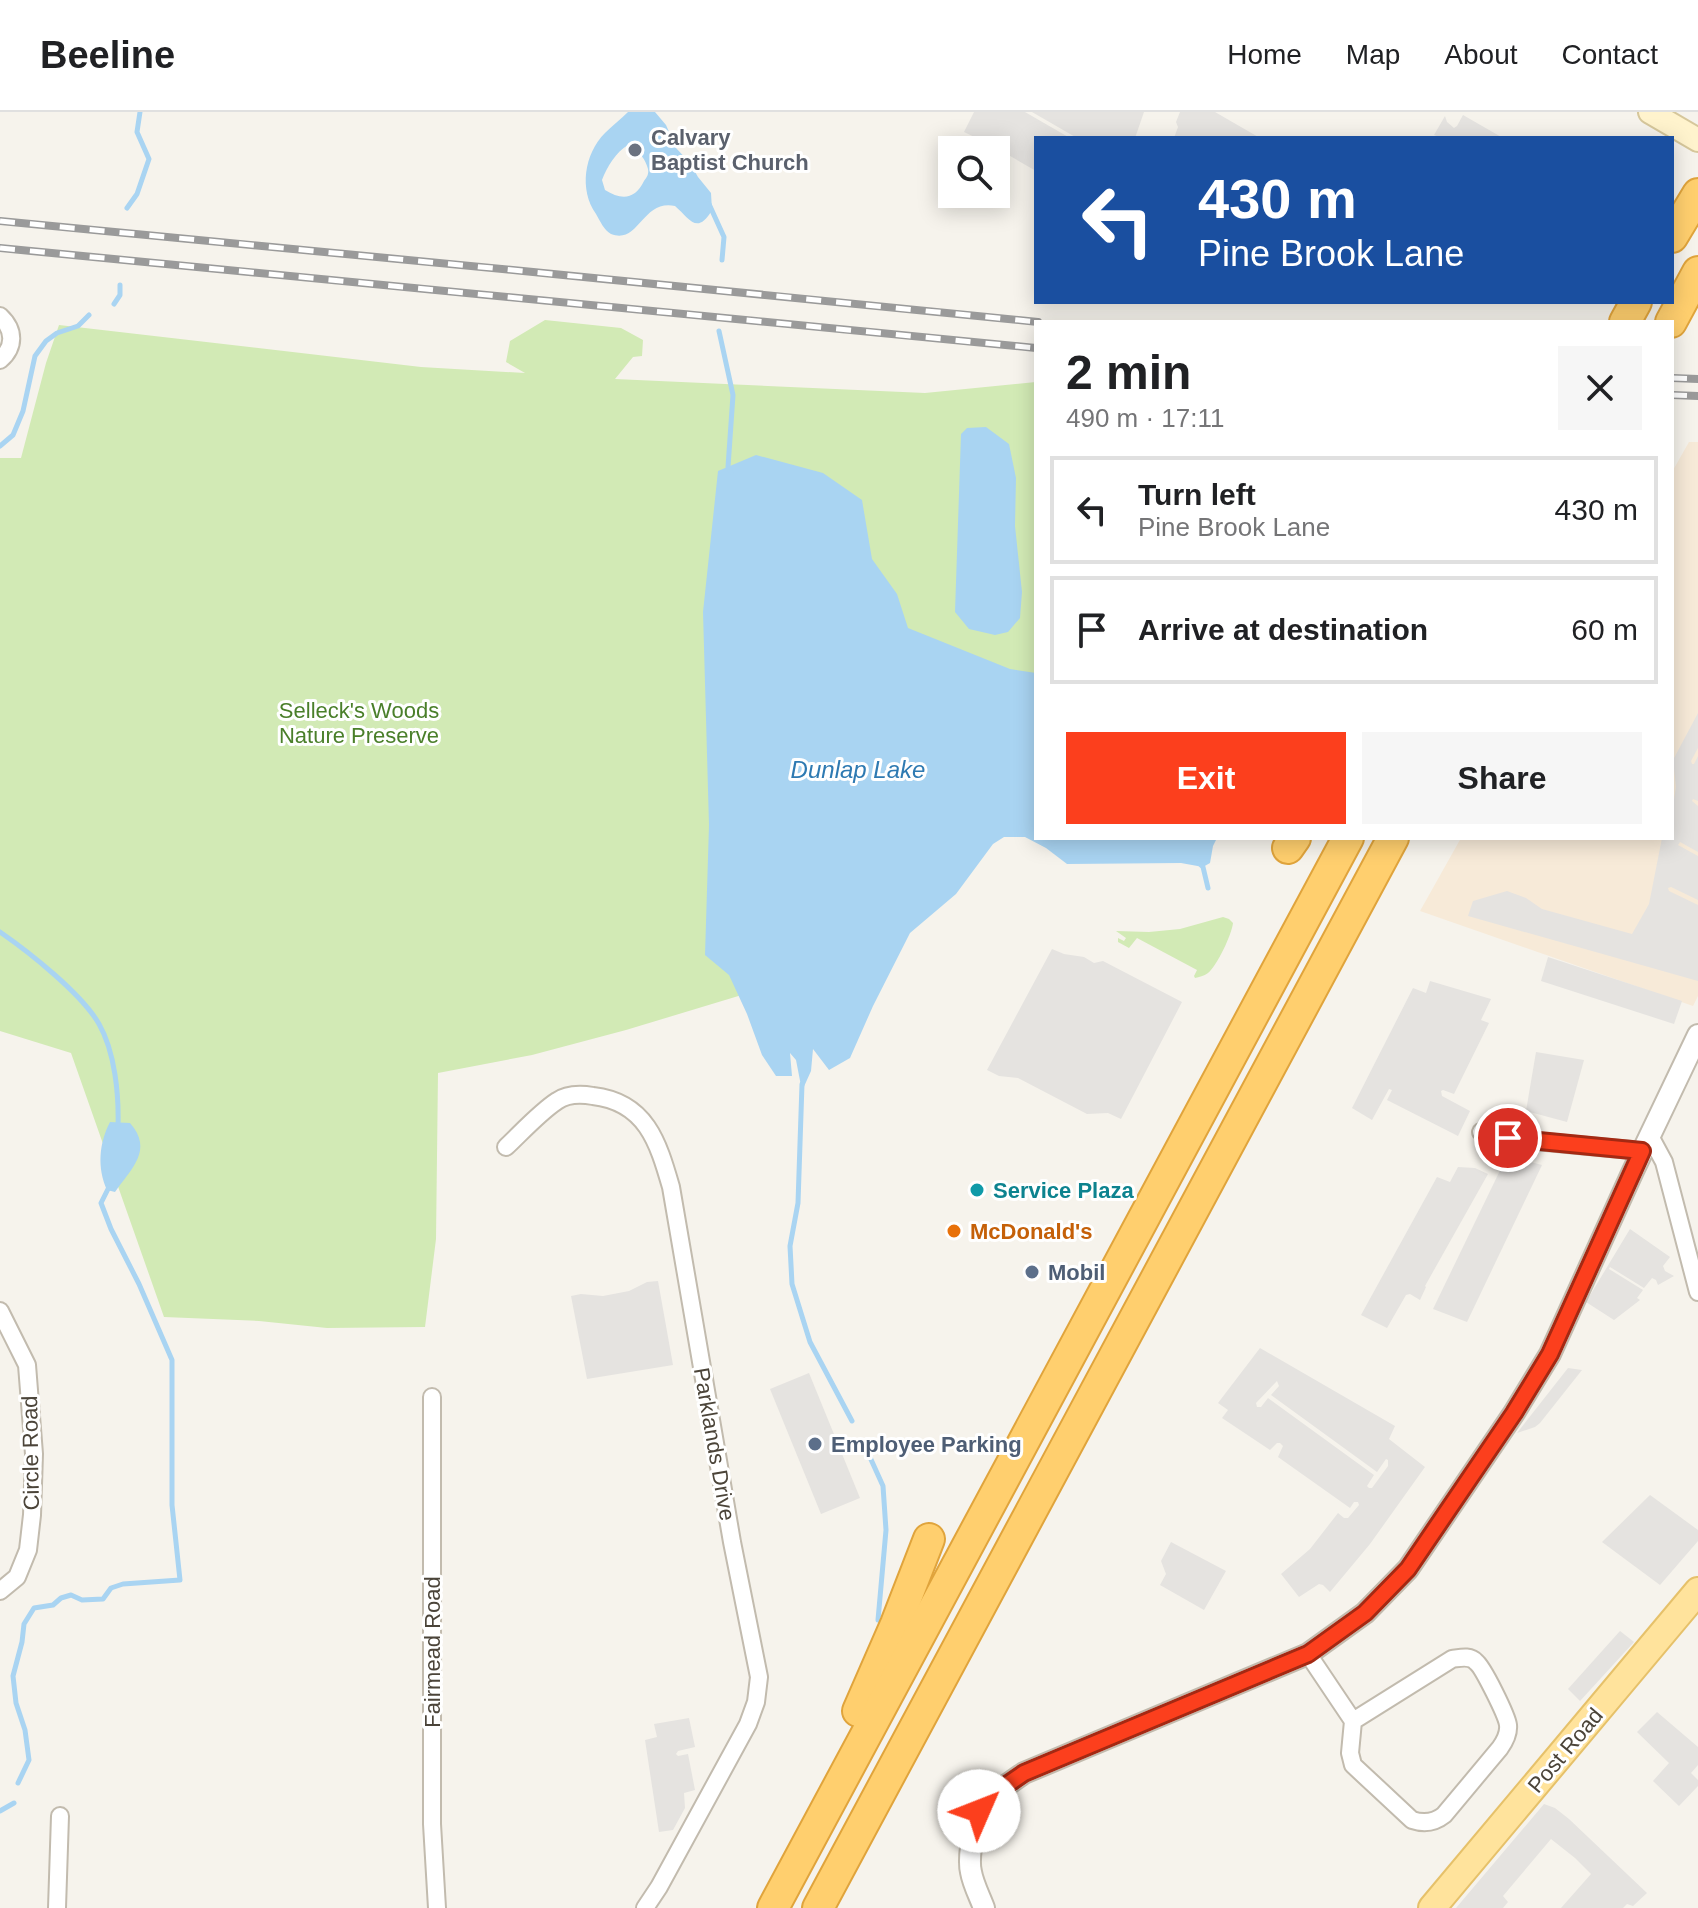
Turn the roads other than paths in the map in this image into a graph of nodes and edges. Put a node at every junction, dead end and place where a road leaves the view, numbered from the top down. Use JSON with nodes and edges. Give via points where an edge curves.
{"nodes":[{"id":1,"x":1650,"y":112,"type":"edge"},
{"id":2,"x":1698,"y":140,"type":"edge"},
{"id":3,"x":1698,"y":194,"type":"edge"},
{"id":4,"x":1674,"y":234,"type":"edge"},
{"id":5,"x":1698,"y":272,"type":"edge"},
{"id":6,"x":0,"y":316,"type":"edge"},
{"id":7,"x":1672,"y":320,"type":"edge"},
{"id":8,"x":0,"y":360,"type":"edge"},
{"id":9,"x":1347,"y":840,"type":"edge"},
{"id":10,"x":1392,"y":840,"type":"edge"},
{"id":11,"x":1698,"y":1035,"type":"edge"},
{"id":12,"x":1481,"y":1132,"type":"dead end"},
{"id":13,"x":1646,"y":1143,"type":"junction"},
{"id":14,"x":506,"y":1147,"type":"dead end"},
{"id":15,"x":1698,"y":1292,"type":"edge"},
{"id":16,"x":0,"y":1311,"type":"edge"},
{"id":17,"x":432,"y":1397,"type":"dead end"},
{"id":18,"x":929,"y":1539,"type":"dead end"},
{"id":19,"x":0,"y":1591,"type":"edge"},
{"id":20,"x":1698,"y":1591,"type":"edge"},
{"id":21,"x":1308,"y":1654,"type":"junction"},
{"id":22,"x":1353,"y":1721,"type":"junction"},
{"id":23,"x":60,"y":1816,"type":"dead end"},
{"id":24,"x":57,"y":1908,"type":"edge"},
{"id":25,"x":437,"y":1908,"type":"edge"},
{"id":26,"x":645,"y":1908,"type":"edge"},
{"id":27,"x":767,"y":1908,"type":"edge"},
{"id":28,"x":773,"y":1908,"type":"edge"},
{"id":29,"x":818,"y":1908,"type":"edge"},
{"id":30,"x":984,"y":1908,"type":"edge"},
{"id":31,"x":1432,"y":1908,"type":"edge"}],
"edges":[{"from":1,"to":2,"type":"main road"},
{"from":3,"to":4,"type":"highway"},
{"from":5,"to":7,"type":"highway"},
{"from":6,"to":8,"type":"street","via":[[12,339]]},
{"from":9,"to":28,"type":"highway"},
{"from":10,"to":29,"type":"highway"},
{"from":11,"to":13,"type":"street"},
{"from":12,"to":13,"type":"street","via":[[1514,1139]]},
{"from":13,"to":15,"type":"street","via":[[1664,1162]]},
{"from":13,"to":21,"type":"street","via":[[1550,1354],[1514,1413],[1408,1569],[1365,1613]]},
{"from":14,"to":26,"type":"street","name":"Parklands Drive","via":[[559,1099],[580,1094],[605,1097],[626,1105],[647,1124],[671,1187],[759,1677],[748,1724]]},
{"from":16,"to":19,"type":"street","name":"Circle Road","via":[[27,1365],[34,1454],[28,1550],[17,1577]]},
{"from":17,"to":25,"type":"street","name":"Fairmead Road","via":[[432,1824]]},
{"from":18,"to":27,"type":"highway","via":[[864,1699]]},
{"from":20,"to":31,"type":"main road","name":"Post Road"},
{"from":21,"to":22,"type":"street"},
{"from":21,"to":30,"type":"street","via":[[1024,1773],[995,1793],[979,1811],[972,1835],[971,1873]]},
{"from":22,"to":22,"type":"street","via":[[1353,1765],[1420,1823],[1444,1815],[1500,1748],[1508,1726],[1477,1662],[1466,1657],[1452,1659]]},
{"from":23,"to":24,"type":"street"}]}
